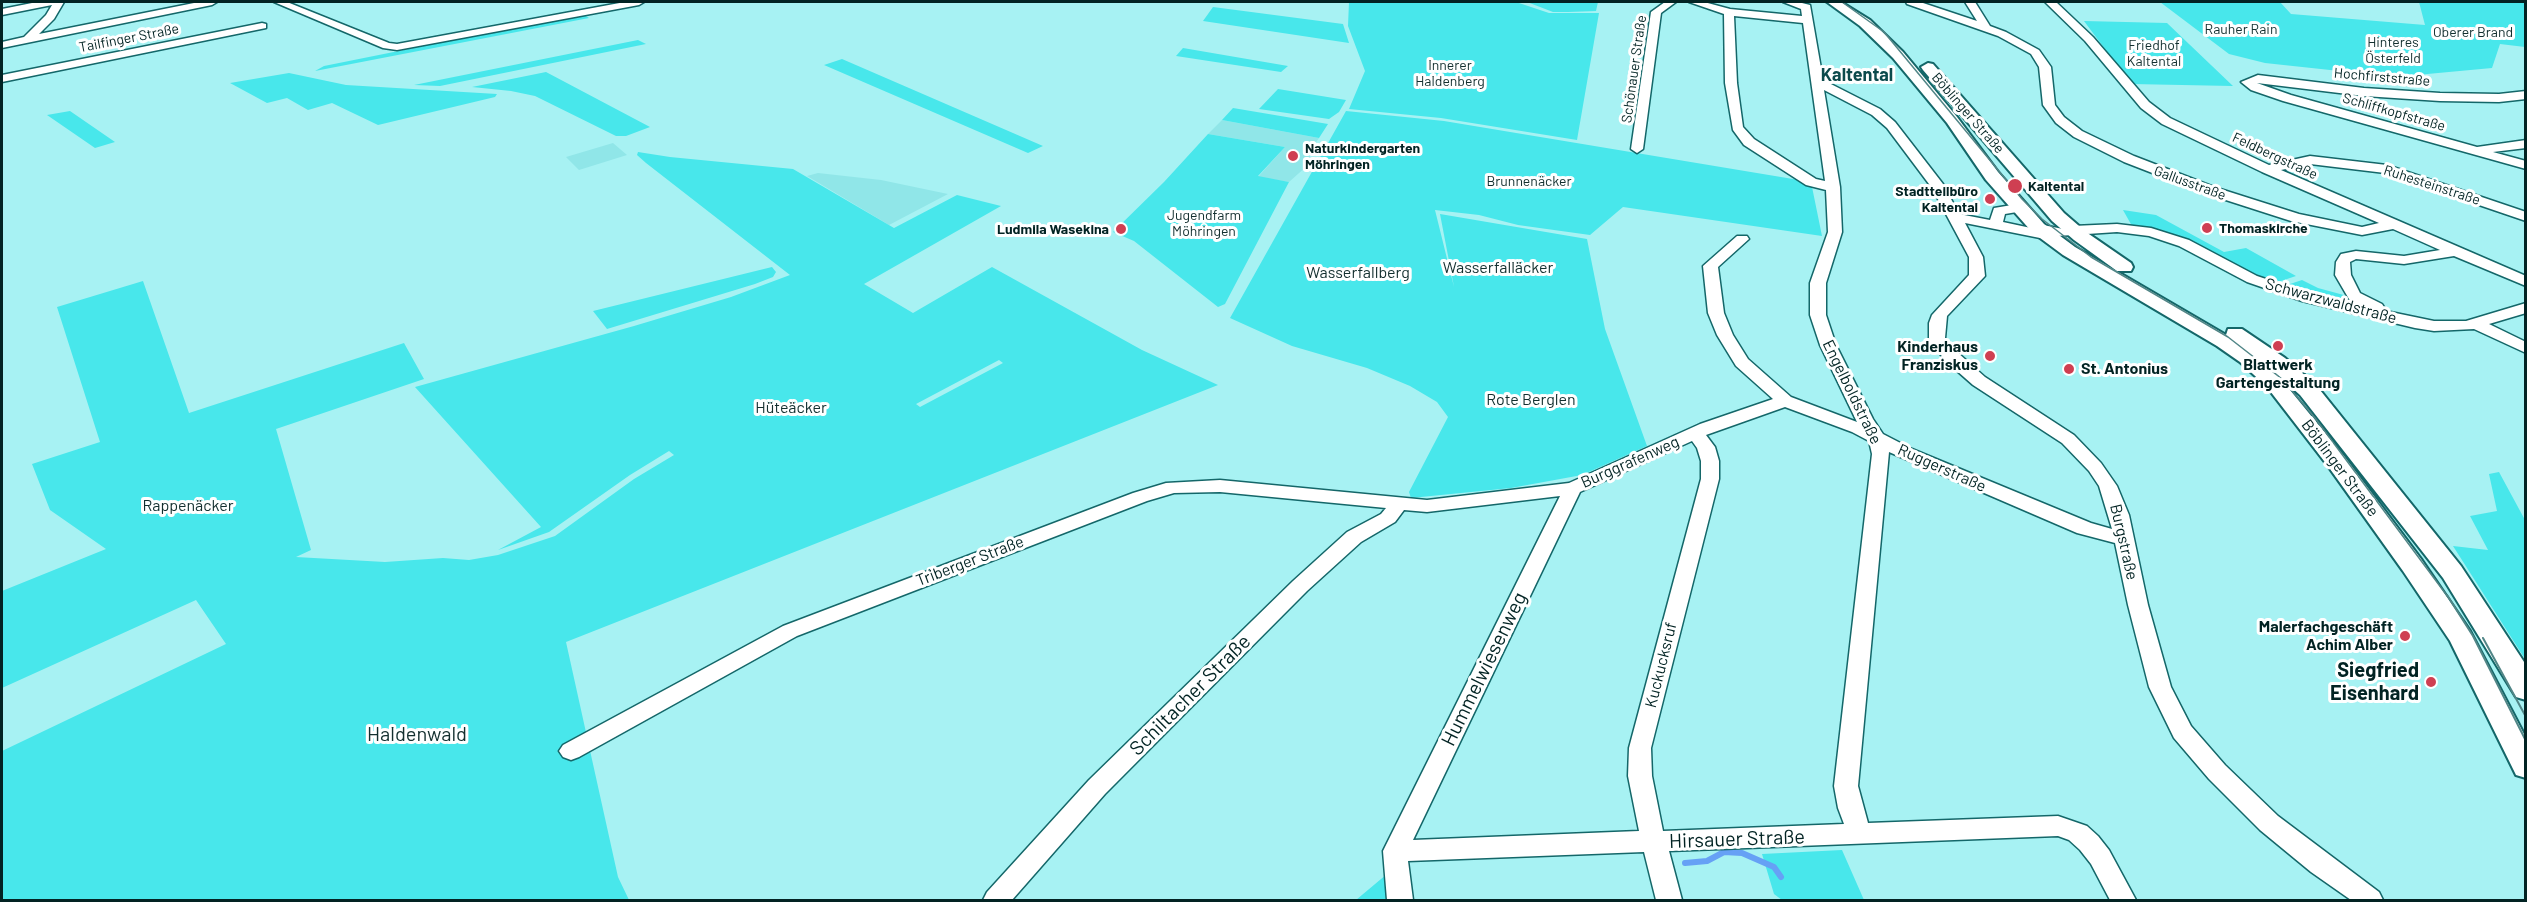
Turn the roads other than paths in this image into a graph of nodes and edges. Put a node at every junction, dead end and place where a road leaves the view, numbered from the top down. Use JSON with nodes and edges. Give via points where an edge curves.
{"nodes":[{"id":1,"x":50,"y":2,"type":"edge"},
{"id":2,"x":59,"y":2,"type":"edge"},
{"id":3,"x":212,"y":2,"type":"edge"},
{"id":4,"x":279,"y":2,"type":"edge"},
{"id":5,"x":639,"y":2,"type":"edge"},
{"id":6,"x":1671,"y":2,"type":"edge"},
{"id":7,"x":1694,"y":2,"type":"edge"},
{"id":8,"x":1788,"y":2,"type":"edge"},
{"id":9,"x":1911,"y":2,"type":"edge"},
{"id":10,"x":1971,"y":2,"type":"edge"},
{"id":11,"x":2050,"y":2,"type":"edge"},
{"id":12,"x":1818,"y":6,"type":"edge"},
{"id":13,"x":591,"y":7,"type":"edge"},
{"id":14,"x":2,"y":12,"type":"edge"},
{"id":15,"x":1729,"y":12,"type":"junction"},
{"id":16,"x":1889,"y":25,"type":"dead end"},
{"id":17,"x":262,"y":26,"type":"dead end"},
{"id":18,"x":1986,"y":28,"type":"junction"},
{"id":19,"x":28,"y":39,"type":"junction"},
{"id":20,"x":2,"y":45,"type":"edge"},
{"id":21,"x":2,"y":57,"type":"edge"},
{"id":22,"x":2,"y":79,"type":"edge"},
{"id":23,"x":1817,"y":82,"type":"junction"},
{"id":24,"x":2255,"y":87,"type":"joint"},
{"id":25,"x":2526,"y":95,"type":"edge"},
{"id":26,"x":2526,"y":144,"type":"edge"},
{"id":27,"x":1637,"y":149,"type":"dead end"},
{"id":28,"x":2474,"y":150,"type":"junction"},
{"id":29,"x":2526,"y":165,"type":"edge"},
{"id":30,"x":2266,"y":169,"type":"junction"},
{"id":31,"x":1833,"y":186,"type":"junction"},
{"id":32,"x":2018,"y":208,"type":"junction"},
{"id":33,"x":1952,"y":210,"type":"junction"},
{"id":34,"x":2526,"y":217,"type":"edge"},
{"id":35,"x":1996,"y":224,"type":"junction"},
{"id":36,"x":2392,"y":225,"type":"junction"},
{"id":37,"x":1742,"y":239,"type":"dead end"},
{"id":38,"x":2068,"y":239,"type":"junction"},
{"id":39,"x":2454,"y":251,"type":"junction"},
{"id":40,"x":2526,"y":282,"type":"edge"},
{"id":41,"x":2526,"y":308,"type":"edge"},
{"id":42,"x":2476,"y":324,"type":"junction"},
{"id":43,"x":2456,"y":327,"type":"junction"},
{"id":44,"x":2526,"y":348,"type":"edge"},
{"id":45,"x":1785,"y":400,"type":"junction"},
{"id":46,"x":1695,"y":433,"type":"junction"},
{"id":47,"x":1877,"y":438,"type":"junction"},
{"id":48,"x":1573,"y":488,"type":"junction"},
{"id":49,"x":1398,"y":505,"type":"junction"},
{"id":50,"x":2124,"y":538,"type":"junction"},
{"id":51,"x":2526,"y":690,"type":"edge"},
{"id":52,"x":571,"y":751,"type":"dead end"},
{"id":53,"x":2526,"y":767,"type":"edge"},
{"id":54,"x":1860,"y":834,"type":"junction"},
{"id":55,"x":1653,"y":843,"type":"junction"},
{"id":56,"x":1395,"y":851,"type":"junction"},
{"id":57,"x":996,"y":900,"type":"edge"},
{"id":58,"x":1400,"y":900,"type":"edge"},
{"id":59,"x":1670,"y":900,"type":"edge"},
{"id":60,"x":2123,"y":900,"type":"edge"},
{"id":61,"x":2370,"y":900,"type":"edge"}],
"edges":[{"from":1,"to":14,"type":"street"},
{"from":2,"to":19,"type":"street"},
{"from":3,"to":19,"type":"street"},
{"from":4,"to":13,"type":"street","via":[[397,47]]},
{"from":5,"to":13,"type":"street"},
{"from":6,"to":27,"type":"street","name":"Schönauer Straße","via":[[1656,12]]},
{"from":7,"to":15,"type":"street"},
{"from":8,"to":12,"type":"street"},
{"from":9,"to":18,"type":"street"},
{"from":10,"to":18,"type":"street"},
{"from":11,"to":30,"type":"street","name":"Feldbergstraße","via":[[2154,112],[2178,128]]},
{"from":12,"to":15,"type":"street"},
{"from":12,"to":23,"type":"street","name":"Engelboldstraße"},
{"from":12,"to":32,"type":"main road","name":"Böblinger Straße","via":[[1864,23],[1898,55]]},
{"from":15,"to":31,"type":"street","via":[[1737,127],[1749,142],[1811,182]]},
{"from":16,"to":38,"type":"main road","name":"Böblinger Straße","via":[[2043,201]]},
{"from":17,"to":22,"type":"street","name":"Tailfinger Straße"},
{"from":18,"to":36,"type":"street","name":"Gallusstraße","via":[[2022,43],[2042,60],[2046,98],[2060,120],[2078,134],[2129,159],[2296,218],[2362,231]]},
{"from":19,"to":20,"type":"street"},
{"from":19,"to":21,"type":"street"},
{"from":23,"to":31,"type":"street","name":"Engelboldstraße"},
{"from":23,"to":33,"type":"street","via":[[1876,112],[1891,125]]},
{"from":24,"to":25,"type":"street","name":"Hochfirststraße","via":[[2249,80],[2440,97]]},
{"from":24,"to":28,"type":"street","name":"Schliffkopfstraße"},
{"from":26,"to":28,"type":"street"},
{"from":28,"to":29,"type":"street","name":"Schliffkopfstraße"},
{"from":30,"to":34,"type":"street","name":"Ruhesteinstraße","via":[[2310,160],[2387,169]]},
{"from":30,"to":36,"type":"street","name":"Feldbergstraße"},
{"from":31,"to":47,"type":"street","name":"Engelboldstraße","via":[[1835,232],[1818,283],[1818,315],[1828,345]]},
{"from":32,"to":35,"type":"street","via":[[1999,211]]},
{"from":32,"to":38,"type":"main road","name":"Böblinger Straße"},
{"from":33,"to":35,"type":"street"},
{"from":33,"to":50,"type":"street","name":"Burgstraße","via":[[1976,257],[1977,276],[1940,315],[1937,338],[1941,346],[1966,370],[2049,425],[2084,454],[2108,486]]},
{"from":35,"to":38,"type":"street"},
{"from":36,"to":39,"type":"street","name":"Feldbergstraße"},
{"from":37,"to":45,"type":"street","name":"Ruggerstraße","via":[[1710,266],[1716,313],[1742,362]]},
{"from":38,"to":43,"type":"street","name":"Schwarzwaldstraße","via":[[2116,228],[2158,234],[2286,291],[2390,318]]},
{"from":38,"to":51,"type":"main road","name":"Böblinger Straße","via":[[2261,349],[2294,376],[2452,572]]},
{"from":38,"to":53,"type":"main road","name":"Böblinger Straße","via":[[2247,358],[2274,383],[2406,556],[2455,629]]},
{"from":39,"to":40,"type":"street","name":"Feldbergstraße"},
{"from":39,"to":43,"type":"street","via":[[2404,260],[2350,255],[2343,262],[2343,275],[2354,296],[2393,313]]},
{"from":41,"to":42,"type":"street","name":"Schwarzwaldstraße"},
{"from":42,"to":43,"type":"street","name":"Schwarzwaldstraße"},
{"from":42,"to":44,"type":"street"},
{"from":45,"to":46,"type":"street","name":"Burggrafenweg"},
{"from":45,"to":47,"type":"street","name":"Ruggerstraße"},
{"from":46,"to":48,"type":"street","name":"Burggrafenweg"},
{"from":46,"to":55,"type":"street","name":"Kuckucksruf","via":[[1706,447],[1710,479],[1640,748],[1640,776]]},
{"from":47,"to":50,"type":"street","name":"Ruggerstraße","via":[[2084,528]]},
{"from":47,"to":54,"type":"street","name":"Engelboldstraße","via":[[1881,454],[1846,786]]},
{"from":48,"to":49,"type":"street","name":"Burggrafenweg","via":[[1427,506]]},
{"from":48,"to":56,"type":"street","name":"Hummelwiesenweg"},
{"from":49,"to":52,"type":"street","name":"Triberger Straße","via":[[1212,486],[1173,487],[790,631]]},
{"from":49,"to":57,"type":"street","name":"Schiltacher Straße","via":[[1388,518],[1354,537],[1300,586],[1097,787]]},
{"from":50,"to":61,"type":"street","name":"Burgstraße","via":[[2160,687],[2182,732],[2269,823]]},
{"from":54,"to":55,"type":"street","name":"Hirsauer Straße"},
{"from":54,"to":60,"type":"street","name":"Hirsauer Straße","via":[[2058,826],[2078,832],[2100,857]]},
{"from":55,"to":56,"type":"street","name":"Hirsauer Straße"},
{"from":55,"to":59,"type":"street","name":"Kuckucksruf"},
{"from":56,"to":58,"type":"street"}]}
